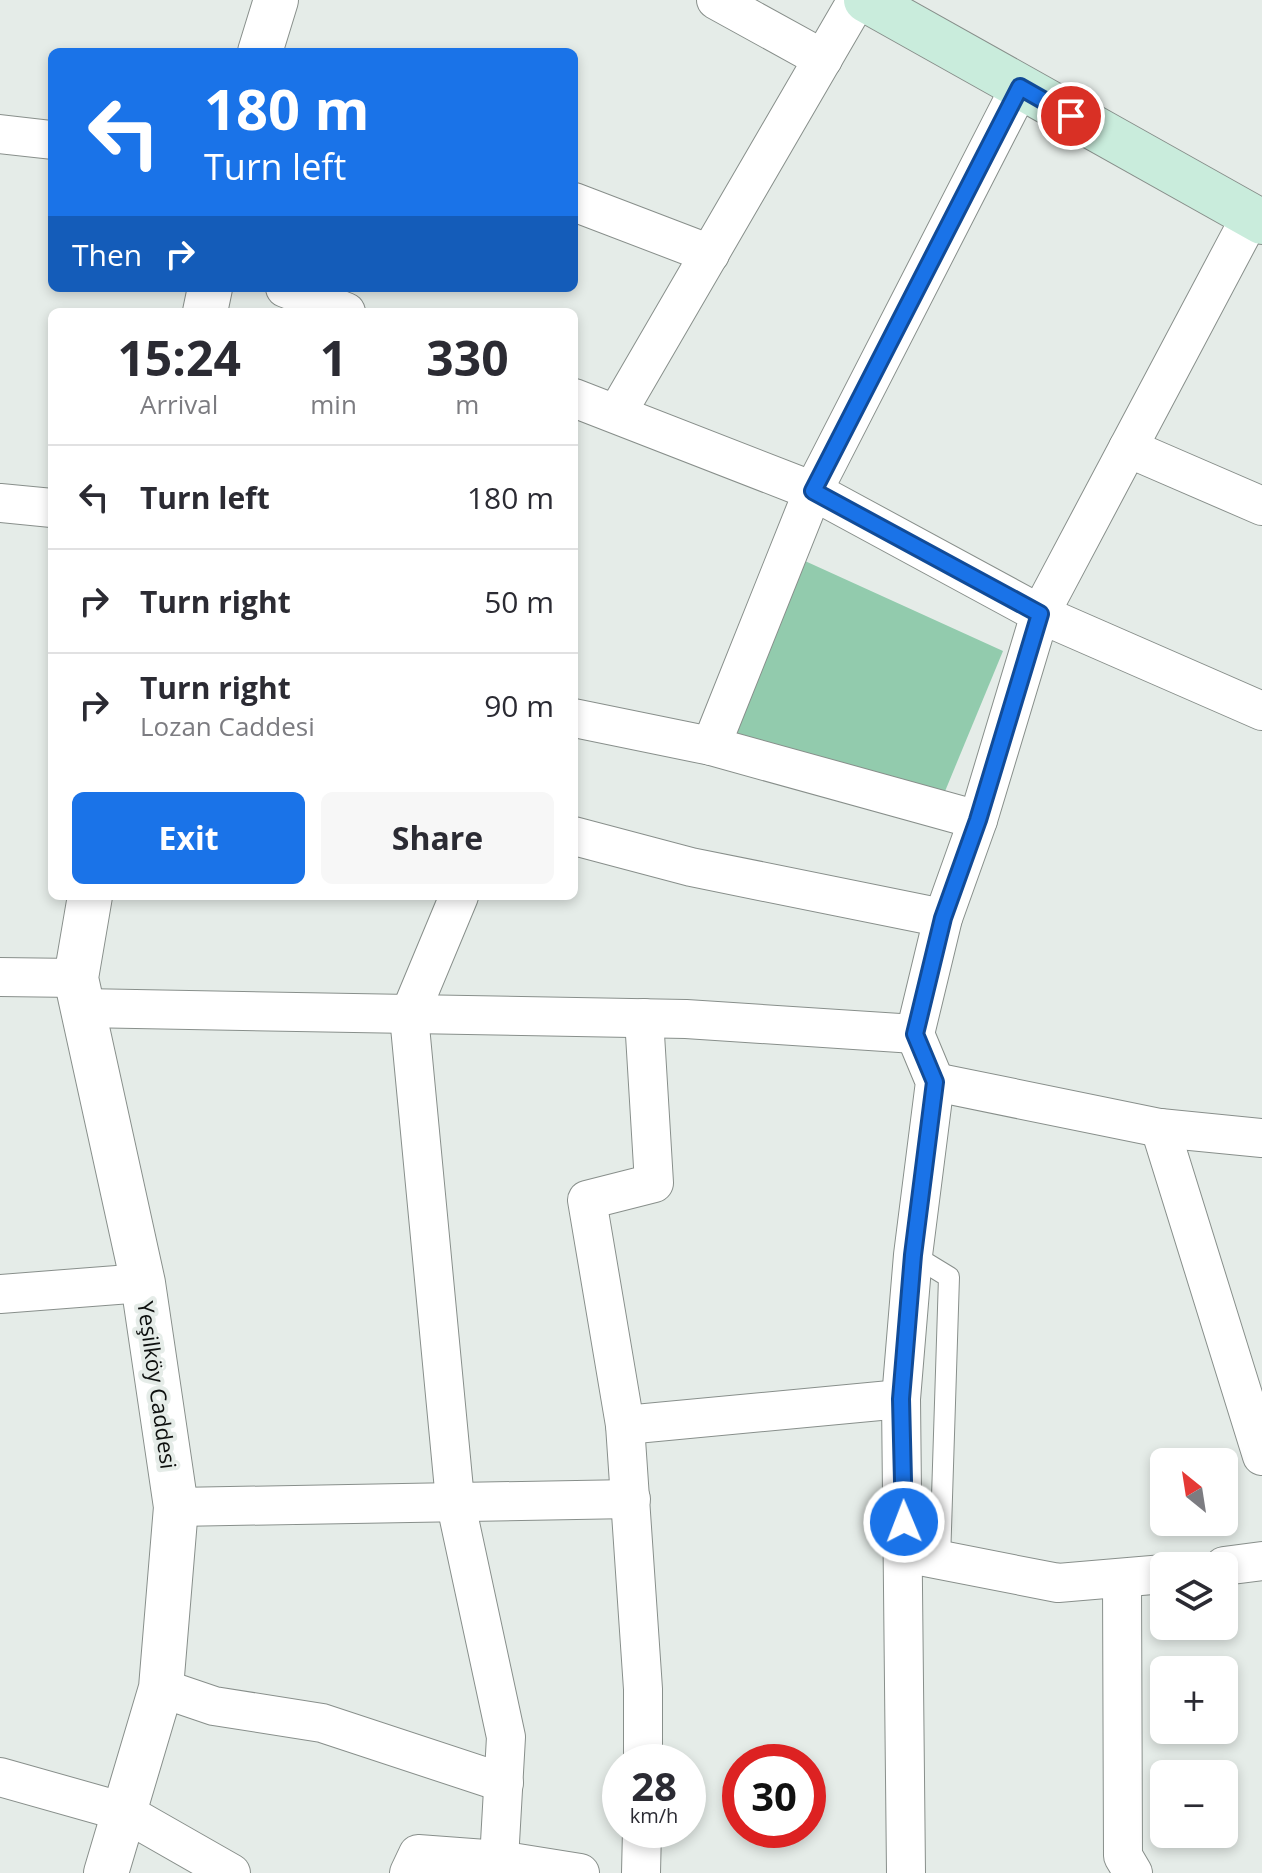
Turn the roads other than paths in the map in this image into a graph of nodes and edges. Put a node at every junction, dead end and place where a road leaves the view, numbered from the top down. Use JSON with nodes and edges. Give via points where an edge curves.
{"nodes":[{"id":1,"x":276,"y":0,"type":"edge"},
{"id":2,"x":716,"y":0,"type":"edge"},
{"id":3,"x":857,"y":0,"type":"edge"},
{"id":4,"x":866,"y":0,"type":"edge"},
{"id":5,"x":261,"y":48,"type":"edge"},
{"id":6,"x":823,"y":59,"type":"junction"},
{"id":7,"x":1020,"y":87,"type":"junction"},
{"id":8,"x":0,"y":134,"type":"edge"},
{"id":9,"x":48,"y":140,"type":"edge"},
{"id":10,"x":578,"y":204,"type":"edge"},
{"id":11,"x":1256,"y":219,"type":"edge"},
{"id":12,"x":710,"y":254,"type":"junction"},
{"id":13,"x":295,"y":292,"type":"edge"},
{"id":14,"x":336,"y":308,"type":"edge"},
{"id":15,"x":578,"y":399,"type":"edge"},
{"id":16,"x":617,"y":413,"type":"junction"},
{"id":17,"x":1128,"y":448,"type":"junction"},
{"id":18,"x":813,"y":491,"type":"junction"},
{"id":19,"x":0,"y":503,"type":"edge"},
{"id":20,"x":1262,"y":506,"type":"edge"},
{"id":21,"x":48,"y":508,"type":"edge"},
{"id":22,"x":1040,"y":614,"type":"junction"},
{"id":23,"x":1262,"y":711,"type":"edge"},
{"id":24,"x":578,"y":719,"type":"edge"},
{"id":25,"x":711,"y":746,"type":"junction"},
{"id":26,"x":978,"y":820,"type":"junction"},
{"id":27,"x":578,"y":837,"type":"edge"},
{"id":28,"x":90,"y":900,"type":"edge"},
{"id":29,"x":457,"y":900,"type":"edge"},
{"id":30,"x":943,"y":918,"type":"junction"},
{"id":31,"x":0,"y":977,"type":"edge"},
{"id":32,"x":79,"y":993,"type":"junction"},
{"id":33,"x":409,"y":1016,"type":"junction"},
{"id":34,"x":644,"y":1018,"type":"junction"},
{"id":35,"x":915,"y":1034,"type":"junction"},
{"id":36,"x":935,"y":1082,"type":"junction"},
{"id":37,"x":1160,"y":1128,"type":"junction"},
{"id":38,"x":1262,"y":1138,"type":"edge"},
{"id":39,"x":913,"y":1255,"type":"junction"},
{"id":40,"x":143,"y":1283,"type":"junction"},
{"id":41,"x":0,"y":1294,"type":"edge"},
{"id":42,"x":901,"y":1399,"type":"junction"},
{"id":43,"x":625,"y":1425,"type":"junction"},
{"id":44,"x":1262,"y":1456,"type":"edge"},
{"id":45,"x":631,"y":1499,"type":"junction"},
{"id":46,"x":455,"y":1500,"type":"junction"},
{"id":47,"x":176,"y":1507,"type":"junction"},
{"id":48,"x":922,"y":1556,"type":"junction"},
{"id":49,"x":1262,"y":1561,"type":"edge"},
{"id":50,"x":1238,"y":1564,"type":"edge"},
{"id":51,"x":1150,"y":1576,"type":"edge"},
{"id":52,"x":1122,"y":1580,"type":"junction"},
{"id":53,"x":161,"y":1688,"type":"junction"},
{"id":54,"x":643,"y":1744,"type":"edge"},
{"id":55,"x":0,"y":1777,"type":"edge"},
{"id":56,"x":504,"y":1783,"type":"junction"},
{"id":57,"x":124,"y":1812,"type":"junction"},
{"id":58,"x":642,"y":1848,"type":"edge"},
{"id":59,"x":499,"y":1860,"type":"junction"},
{"id":60,"x":106,"y":1873,"type":"edge"},
{"id":61,"x":231,"y":1873,"type":"edge"},
{"id":62,"x":409,"y":1873,"type":"edge"},
{"id":63,"x":580,"y":1873,"type":"edge"},
{"id":64,"x":641,"y":1873,"type":"edge"},
{"id":65,"x":906,"y":1873,"type":"edge"},
{"id":66,"x":1133,"y":1873,"type":"edge"}],
"edges":[{"from":1,"to":5,"type":"street"},
{"from":2,"to":6,"type":"street"},
{"from":3,"to":6,"type":"street"},
{"from":4,"to":7,"type":"main road"},
{"from":6,"to":12,"type":"street"},
{"from":7,"to":11,"type":"main road"},
{"from":7,"to":18,"type":"street"},
{"from":8,"to":9,"type":"street"},
{"from":10,"to":12,"type":"street"},
{"from":11,"to":17,"type":"street"},
{"from":12,"to":16,"type":"street"},
{"from":13,"to":14,"type":"street"},
{"from":15,"to":16,"type":"street"},
{"from":16,"to":18,"type":"street"},
{"from":17,"to":20,"type":"street"},
{"from":17,"to":22,"type":"street"},
{"from":18,"to":22,"type":"street"},
{"from":18,"to":25,"type":"street"},
{"from":19,"to":21,"type":"street"},
{"from":22,"to":23,"type":"street"},
{"from":22,"to":26,"type":"street"},
{"from":24,"to":25,"type":"street"},
{"from":25,"to":26,"type":"street"},
{"from":26,"to":30,"type":"street"},
{"from":27,"to":30,"type":"street","via":[[691,867]]},
{"from":28,"to":32,"type":"street","name":"Yeşilköy Caddesi"},
{"from":29,"to":33,"type":"street"},
{"from":30,"to":35,"type":"street"},
{"from":31,"to":32,"type":"street"},
{"from":32,"to":33,"type":"street"},
{"from":32,"to":40,"type":"street","name":"Yeşilköy Caddesi"},
{"from":33,"to":34,"type":"street"},
{"from":33,"to":46,"type":"street"},
{"from":34,"to":35,"type":"street"},
{"from":34,"to":43,"type":"street","via":[[654,1183],[587,1200]]},
{"from":35,"to":36,"type":"street"},
{"from":36,"to":37,"type":"street"},
{"from":36,"to":39,"type":"street"},
{"from":37,"to":38,"type":"street"},
{"from":37,"to":44,"type":"street"},
{"from":39,"to":42,"type":"street"},
{"from":39,"to":48,"type":"lane","via":[[949,1277]]},
{"from":40,"to":41,"type":"street"},
{"from":40,"to":47,"type":"street","name":"Yeşilköy Caddesi"},
{"from":42,"to":43,"type":"street"},
{"from":42,"to":48,"type":"street"},
{"from":43,"to":45,"type":"street"},
{"from":45,"to":46,"type":"street"},
{"from":45,"to":54,"type":"street"},
{"from":46,"to":47,"type":"street"},
{"from":46,"to":56,"type":"street","via":[[506,1737]]},
{"from":47,"to":53,"type":"street","name":"Yeşilköy Caddesi"},
{"from":48,"to":52,"type":"street","via":[[1058,1583]]},
{"from":48,"to":65,"type":"street"},
{"from":49,"to":50,"type":"street"},
{"from":51,"to":52,"type":"street"},
{"from":52,"to":66,"type":"street","via":[[1123,1856]]},
{"from":53,"to":56,"type":"street","via":[[214,1706],[322,1723]]},
{"from":53,"to":57,"type":"street","name":"Yeşilköy Caddesi"},
{"from":55,"to":57,"type":"street"},
{"from":56,"to":59,"type":"street"},
{"from":57,"to":60,"type":"street","name":"Yeşilköy Caddesi"},
{"from":57,"to":61,"type":"street"},
{"from":58,"to":64,"type":"street"},
{"from":59,"to":62,"type":"street","via":[[418,1854]]},
{"from":59,"to":63,"type":"street"}]}
